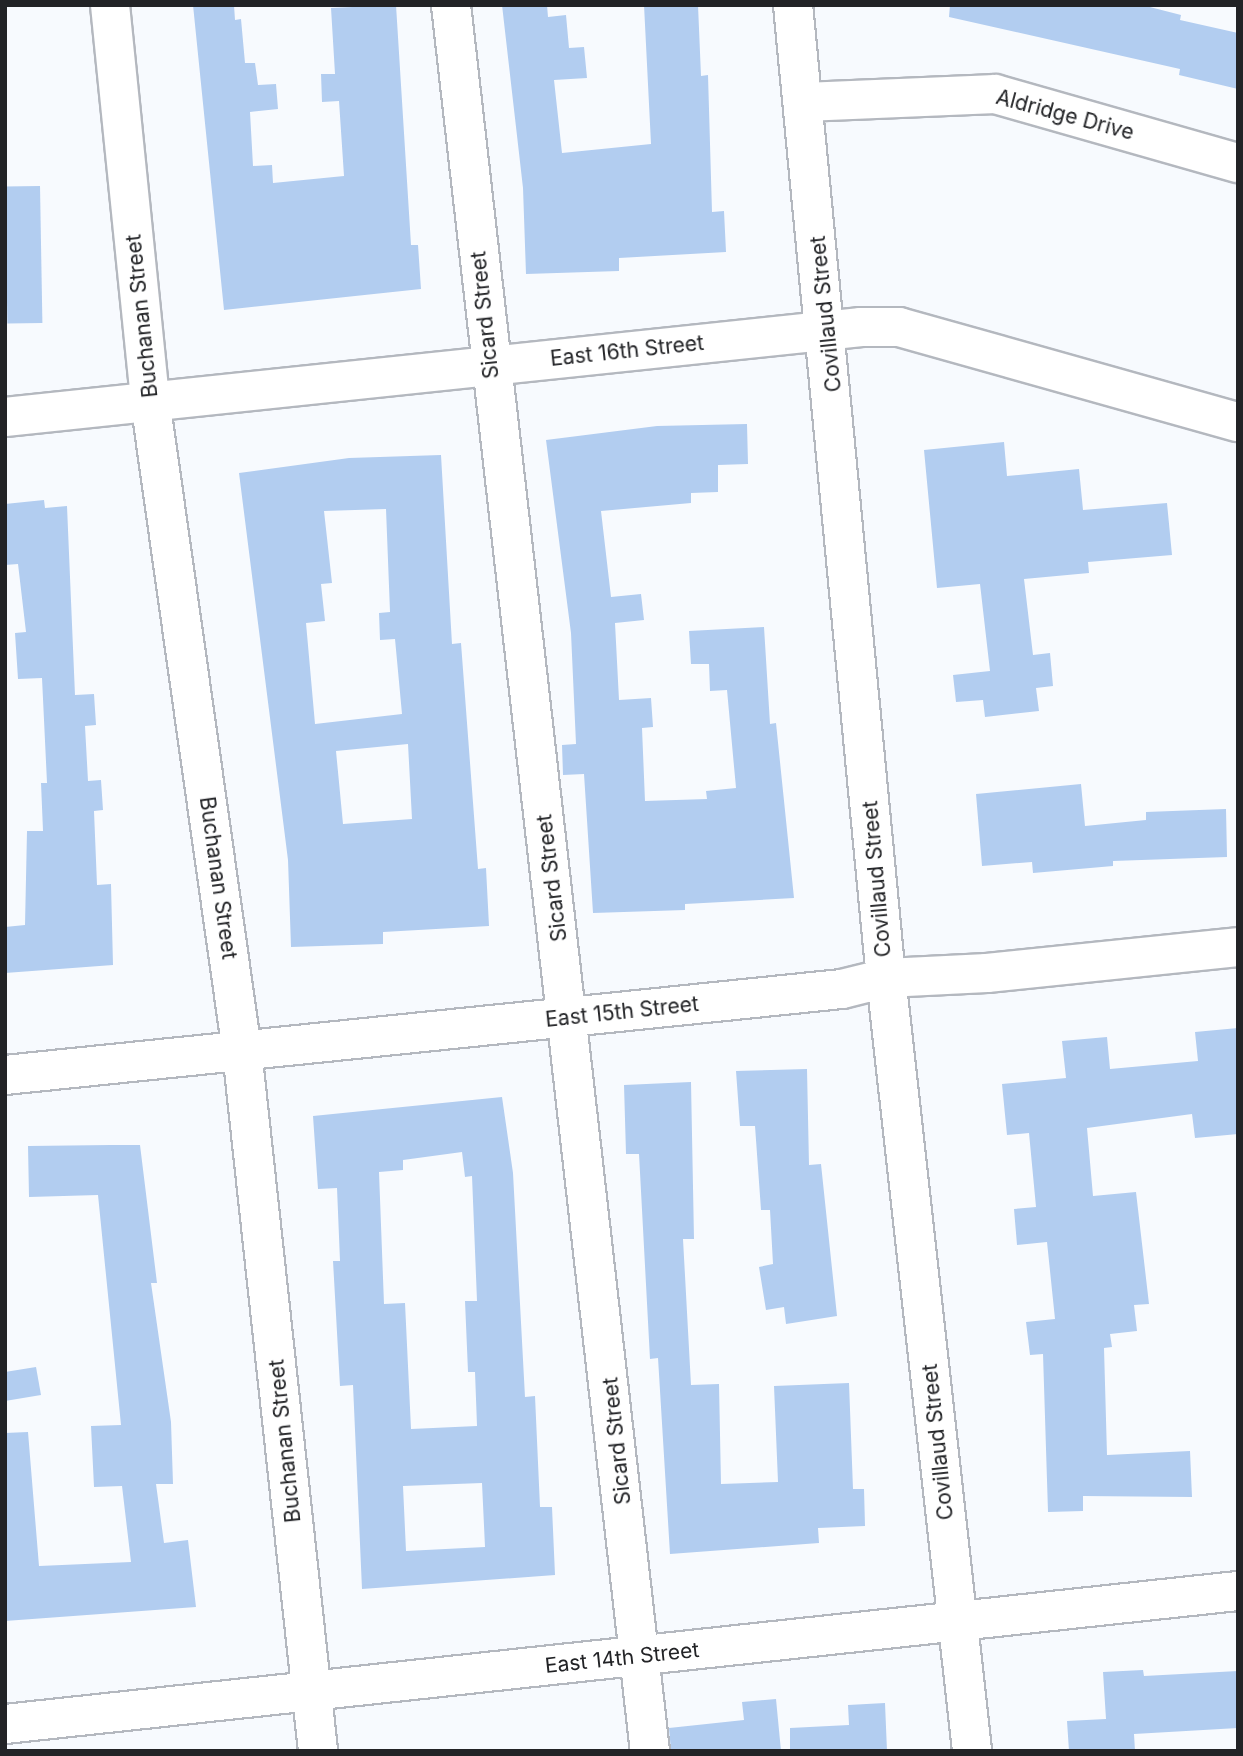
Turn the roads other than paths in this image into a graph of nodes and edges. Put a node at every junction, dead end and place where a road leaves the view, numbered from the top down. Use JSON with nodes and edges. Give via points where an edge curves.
{"nodes":[{"id":1,"x":110,"y":5,"type":"edge"},
{"id":2,"x":451,"y":5,"type":"edge"},
{"id":3,"x":793,"y":5,"type":"edge"},
{"id":4,"x":805,"y":102,"type":"junction"},
{"id":5,"x":1238,"y":163,"type":"edge"},
{"id":6,"x":828,"y":328,"type":"junction"},
{"id":7,"x":491,"y":365,"type":"junction"},
{"id":8,"x":150,"y":401,"type":"junction"},
{"id":9,"x":5,"y":417,"type":"edge"},
{"id":10,"x":1238,"y":422,"type":"edge"},
{"id":11,"x":1238,"y":947,"type":"edge"},
{"id":12,"x":886,"y":978,"type":"junction"},
{"id":13,"x":569,"y":1017,"type":"junction"},
{"id":14,"x":242,"y":1051,"type":"junction"},
{"id":15,"x":5,"y":1075,"type":"edge"},
{"id":16,"x":1238,"y":1591,"type":"edge"},
{"id":17,"x":958,"y":1621,"type":"junction"},
{"id":18,"x":641,"y":1656,"type":"junction"},
{"id":19,"x":312,"y":1692,"type":"junction"},
{"id":20,"x":5,"y":1724,"type":"edge"},
{"id":21,"x":318,"y":1751,"type":"edge"},
{"id":22,"x":650,"y":1751,"type":"edge"},
{"id":23,"x":972,"y":1751,"type":"edge"}],
"edges":[{"from":1,"to":8,"type":"street","name":"Buchanan Street"},
{"from":2,"to":7,"type":"street","name":"Sicard Street"},
{"from":3,"to":4,"type":"street","name":"Covillaud Street"},
{"from":4,"to":5,"type":"street","name":"Aldridge Drive","via":[[995,94]]},
{"from":4,"to":6,"type":"street","name":"Covillaud Street"},
{"from":6,"to":7,"type":"street","name":"East 16th Street"},
{"from":6,"to":10,"type":"street","name":"East 16th Street","via":[[899,327]]},
{"from":6,"to":12,"type":"street","name":"Covillaud Street"},
{"from":7,"to":8,"type":"street","name":"East 16th Street"},
{"from":7,"to":13,"type":"street","name":"Sicard Street"},
{"from":8,"to":9,"type":"street","name":"East 16th Street"},
{"from":8,"to":14,"type":"street","name":"Buchanan Street"},
{"from":11,"to":12,"type":"street","name":"East 15th Street"},
{"from":12,"to":13,"type":"street","name":"East 15th Street","via":[[842,989]]},
{"from":12,"to":17,"type":"street","name":"Covillaud Street"},
{"from":13,"to":14,"type":"street","name":"East 15th Street"},
{"from":13,"to":18,"type":"street","name":"Sicard Street"},
{"from":14,"to":15,"type":"street","name":"East 15th Street"},
{"from":14,"to":19,"type":"street","name":"Buchanan Street"},
{"from":16,"to":17,"type":"street","name":"East 14th Street"},
{"from":17,"to":18,"type":"street","name":"East 14th Street"},
{"from":17,"to":23,"type":"street","name":"Covillaud Street"},
{"from":18,"to":19,"type":"street","name":"East 14th Street"},
{"from":18,"to":22,"type":"street","name":"Sicard Street"},
{"from":19,"to":20,"type":"street","name":"East 14th Street"},
{"from":19,"to":21,"type":"street","name":"Buchanan Street"}]}
